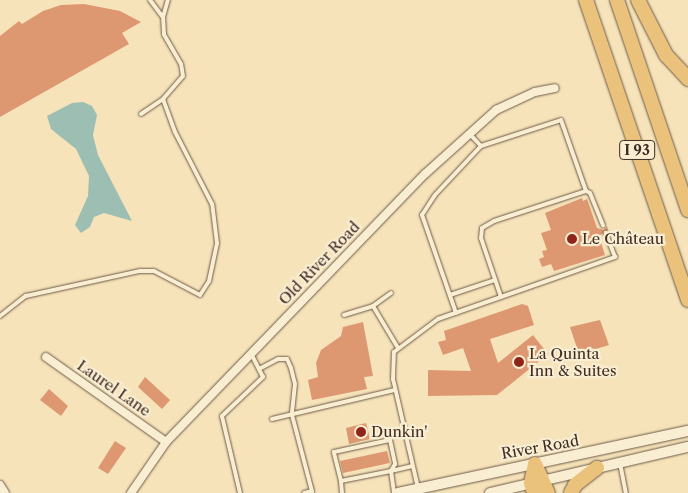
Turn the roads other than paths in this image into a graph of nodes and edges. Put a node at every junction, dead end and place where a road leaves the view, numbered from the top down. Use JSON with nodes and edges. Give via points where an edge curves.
{"nodes":[{"id":1,"x":150,"y":0,"type":"edge"},
{"id":2,"x":168,"y":0,"type":"edge"},
{"id":3,"x":586,"y":0,"type":"edge"},
{"id":4,"x":618,"y":0,"type":"edge"},
{"id":5,"x":638,"y":0,"type":"edge"},
{"id":6,"x":163,"y":18,"type":"junction"},
{"id":7,"x":688,"y":78,"type":"edge"},
{"id":8,"x":555,"y":88,"type":"dead end"},
{"id":9,"x":163,"y":99,"type":"junction"},
{"id":10,"x":141,"y":114,"type":"dead end"},
{"id":11,"x":470,"y":134,"type":"junction"},
{"id":12,"x":481,"y":146,"type":"junction"},
{"id":13,"x":586,"y":191,"type":"junction"},
{"id":14,"x":688,"y":210,"type":"edge"},
{"id":15,"x":603,"y":226,"type":"dead end"},
{"id":16,"x":606,"y":233,"type":"dead end"},
{"id":17,"x":495,"y":280,"type":"junction"},
{"id":18,"x":391,"y":292,"type":"dead end"},
{"id":19,"x":450,"y":295,"type":"junction"},
{"id":20,"x":501,"y":297,"type":"junction"},
{"id":21,"x":688,"y":300,"type":"edge"},
{"id":22,"x":374,"y":306,"type":"junction"},
{"id":23,"x":456,"y":313,"type":"junction"},
{"id":24,"x":344,"y":315,"type":"dead end"},
{"id":25,"x":0,"y":316,"type":"edge"},
{"id":26,"x":398,"y":348,"type":"junction"},
{"id":27,"x":250,"y":353,"type":"junction"},
{"id":28,"x":46,"y":357,"type":"dead end"},
{"id":29,"x":259,"y":369,"type":"junction"},
{"id":30,"x":395,"y":390,"type":"junction"},
{"id":31,"x":292,"y":415,"type":"junction"},
{"id":32,"x":272,"y":419,"type":"dead end"},
{"id":33,"x":685,"y":431,"type":"edge"},
{"id":34,"x":166,"y":442,"type":"junction"},
{"id":35,"x":687,"y":447,"type":"edge"},
{"id":36,"x":620,"y":463,"type":"junction"},
{"id":37,"x":535,"y":464,"type":"junction"},
{"id":38,"x":412,"y":466,"type":"junction"},
{"id":39,"x":597,"y":468,"type":"junction"},
{"id":40,"x":391,"y":471,"type":"junction"},
{"id":41,"x":341,"y":481,"type":"junction"},
{"id":42,"x":0,"y":485,"type":"edge"},
{"id":43,"x":539,"y":487,"type":"edge"},
{"id":44,"x":419,"y":491,"type":"edge"},
{"id":45,"x":5,"y":493,"type":"edge"},
{"id":46,"x":131,"y":493,"type":"edge"},
{"id":47,"x":240,"y":493,"type":"edge"},
{"id":48,"x":304,"y":493,"type":"edge"},
{"id":49,"x":342,"y":493,"type":"edge"},
{"id":50,"x":394,"y":493,"type":"edge"},
{"id":51,"x":398,"y":493,"type":"edge"},
{"id":52,"x":490,"y":493,"type":"edge"},
{"id":53,"x":571,"y":493,"type":"edge"},
{"id":54,"x":626,"y":493,"type":"edge"}],
"edges":[{"from":1,"to":6,"type":"lane"},
{"from":2,"to":6,"type":"lane"},
{"from":3,"to":21,"type":"highway","number":"I 93"},
{"from":4,"to":14,"type":"highway","number":"I 93"},
{"from":5,"to":7,"type":"highway","via":[[666,55]]},
{"from":6,"to":9,"type":"lane","via":[[164,34],[182,64],[183,76]]},
{"from":8,"to":11,"type":"street","name":"Old River Road","via":[[508,103]]},
{"from":9,"to":10,"type":"lane"},
{"from":9,"to":25,"type":"lane","via":[[175,132],[212,204],[217,243],[209,281],[200,295],[154,271],[140,271],[26,296]]},
{"from":11,"to":12,"type":"lane"},
{"from":11,"to":27,"type":"street","name":"Old River Road","via":[[329,270]]},
{"from":12,"to":13,"type":"lane","via":[[561,120]]},
{"from":12,"to":19,"type":"lane","via":[[435,195],[422,215]]},
{"from":13,"to":15,"type":"lane","via":[[590,193]]},
{"from":13,"to":17,"type":"lane","via":[[494,221],[482,228],[481,238]]},
{"from":16,"to":20,"type":"lane","via":[[615,257],[547,279],[518,294]]},
{"from":17,"to":19,"type":"lane"},
{"from":17,"to":20,"type":"lane"},
{"from":18,"to":22,"type":"lane"},
{"from":19,"to":23,"type":"lane"},
{"from":20,"to":23,"type":"lane"},
{"from":22,"to":24,"type":"lane"},
{"from":22,"to":26,"type":"lane"},
{"from":23,"to":26,"type":"lane","via":[[438,320]]},
{"from":26,"to":30,"type":"lane","via":[[391,362]]},
{"from":27,"to":29,"type":"lane"},
{"from":27,"to":34,"type":"street","name":"Old River Road"},
{"from":28,"to":34,"type":"street","name":"Laurel Lane"},
{"from":29,"to":31,"type":"lane","via":[[278,359],[287,359],[295,384]]},
{"from":29,"to":47,"type":"lane","via":[[263,377],[222,416]]},
{"from":30,"to":31,"type":"lane"},
{"from":30,"to":38,"type":"lane"},
{"from":31,"to":32,"type":"lane"},
{"from":31,"to":48,"type":"lane","via":[[312,491]]},
{"from":33,"to":37,"type":"main road","name":"River Road"},
{"from":34,"to":46,"type":"street","name":"Old River Road"},
{"from":35,"to":36,"type":"main road","name":"River Road"},
{"from":36,"to":39,"type":"main road","name":"River Road"},
{"from":36,"to":54,"type":"lane"},
{"from":37,"to":43,"type":"highway"},
{"from":37,"to":44,"type":"main road","name":"River Road"},
{"from":38,"to":40,"type":"lane"},
{"from":38,"to":44,"type":"lane"},
{"from":39,"to":43,"type":"main road","name":"River Road"},
{"from":39,"to":53,"type":"highway","via":[[575,485]]},
{"from":40,"to":41,"type":"lane"},
{"from":40,"to":41,"type":"lane","via":[[395,464],[390,440],[334,452]]},
{"from":40,"to":50,"type":"lane"},
{"from":41,"to":49,"type":"lane"},
{"from":42,"to":45,"type":"street"},
{"from":43,"to":52,"type":"main road","name":"River Road"},
{"from":44,"to":51,"type":"main road","name":"River Road"}]}
